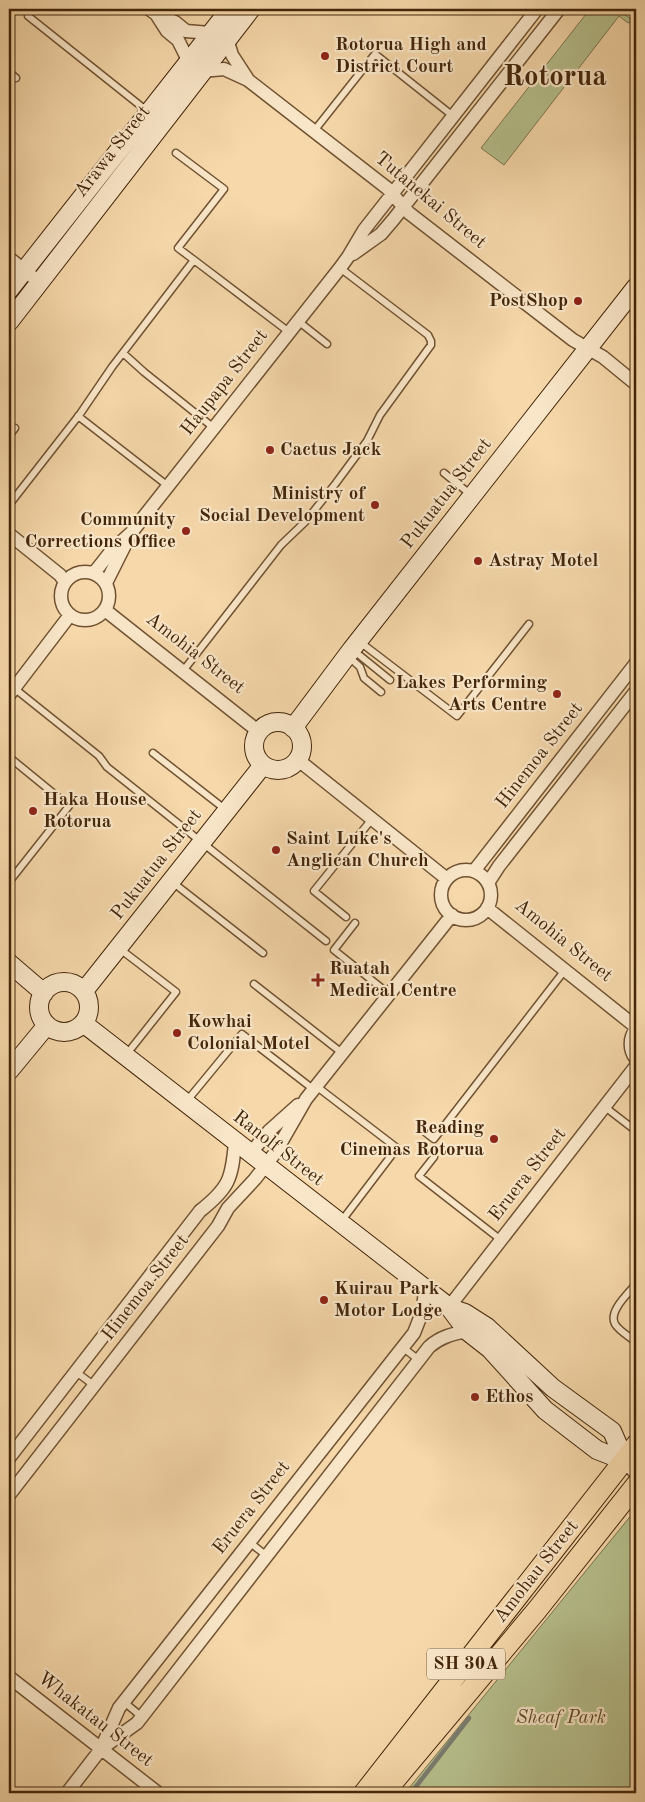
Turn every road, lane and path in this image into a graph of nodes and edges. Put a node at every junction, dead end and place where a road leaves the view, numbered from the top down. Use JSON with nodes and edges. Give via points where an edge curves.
{"nodes":[{"id":1,"x":230,"y":9,"type":"edge"},
{"id":2,"x":251,"y":9,"type":"edge"},
{"id":3,"x":537,"y":9,"type":"edge"},
{"id":4,"x":559,"y":9,"type":"edge"},
{"id":5,"x":152,"y":11,"type":"edge"},
{"id":6,"x":28,"y":16,"type":"dead end"},
{"id":7,"x":210,"y":33,"type":"junction"},
{"id":8,"x":227,"y":39,"type":"junction"},
{"id":9,"x":500,"y":56,"type":"junction"},
{"id":10,"x":195,"y":65,"type":"junction"},
{"id":11,"x":514,"y":67,"type":"junction"},
{"id":12,"x":9,"y":72,"type":"edge"},
{"id":13,"x":16,"y":78,"type":"dead end"},
{"id":14,"x":248,"y":80,"type":"junction"},
{"id":15,"x":148,"y":112,"type":"junction"},
{"id":16,"x":453,"y":116,"type":"junction"},
{"id":17,"x":314,"y":131,"type":"junction"},
{"id":18,"x":176,"y":153,"type":"dead end"},
{"id":19,"x":393,"y":193,"type":"junction"},
{"id":20,"x":404,"y":207,"type":"junction"},
{"id":21,"x":348,"y":256,"type":"junction"},
{"id":22,"x":9,"y":258,"type":"edge"},
{"id":23,"x":194,"y":260,"type":"junction"},
{"id":24,"x":340,"y":268,"type":"junction"},
{"id":25,"x":24,"y":270,"type":"junction"},
{"id":26,"x":39,"y":282,"type":"junction"},
{"id":27,"x":636,"y":287,"type":"edge"},
{"id":28,"x":9,"y":290,"type":"edge"},
{"id":29,"x":298,"y":321,"type":"junction"},
{"id":30,"x":9,"y":322,"type":"edge"},
{"id":31,"x":289,"y":332,"type":"junction"},
{"id":32,"x":327,"y":344,"type":"dead end"},
{"id":33,"x":588,"y":349,"type":"junction"},
{"id":34,"x":123,"y":353,"type":"junction"},
{"id":35,"x":636,"y":384,"type":"edge"},
{"id":36,"x":78,"y":416,"type":"junction"},
{"id":37,"x":15,"y":428,"type":"dead end"},
{"id":38,"x":214,"y":428,"type":"junction"},
{"id":39,"x":9,"y":436,"type":"edge"},
{"id":40,"x":444,"y":473,"type":"dead end"},
{"id":41,"x":168,"y":486,"type":"junction"},
{"id":42,"x":473,"y":496,"type":"junction"},
{"id":43,"x":9,"y":505,"type":"edge"},
{"id":44,"x":131,"y":533,"type":"junction"},
{"id":45,"x":9,"y":534,"type":"edge"},
{"id":46,"x":94,"y":573,"type":"junction"},
{"id":47,"x":65,"y":582,"type":"junction"},
{"id":48,"x":106,"y":583,"type":"junction"},
{"id":49,"x":105,"y":610,"type":"junction"},
{"id":50,"x":70,"y":615,"type":"junction"},
{"id":51,"x":529,"y":624,"type":"dead end"},
{"id":52,"x":353,"y":649,"type":"junction"},
{"id":53,"x":636,"y":663,"type":"edge"},
{"id":54,"x":183,"y":672,"type":"junction"},
{"id":55,"x":390,"y":680,"type":"dead end"},
{"id":56,"x":11,"y":691,"type":"edge"},
{"id":57,"x":636,"y":691,"type":"edge"},
{"id":58,"x":381,"y":692,"type":"dead end"},
{"id":59,"x":293,"y":728,"type":"junction"},
{"id":60,"x":258,"y":732,"type":"junction"},
{"id":61,"x":573,"y":743,"type":"junction"},
{"id":62,"x":152,"y":753,"type":"dead end"},
{"id":63,"x":587,"y":754,"type":"junction"},
{"id":64,"x":9,"y":758,"type":"edge"},
{"id":65,"x":297,"y":759,"type":"junction"},
{"id":66,"x":264,"y":765,"type":"junction"},
{"id":67,"x":227,"y":811,"type":"junction"},
{"id":68,"x":372,"y":819,"type":"junction"},
{"id":69,"x":202,"y":843,"type":"junction"},
{"id":70,"x":474,"y":871,"type":"junction"},
{"id":71,"x":447,"y":879,"type":"junction"},
{"id":72,"x":171,"y":881,"type":"junction"},
{"id":73,"x":9,"y":882,"type":"edge"},
{"id":74,"x":488,"y":883,"type":"junction"},
{"id":75,"x":487,"y":908,"type":"junction"},
{"id":76,"x":452,"y":915,"type":"junction"},
{"id":77,"x":346,"y":917,"type":"dead end"},
{"id":78,"x":354,"y":923,"type":"dead end"},
{"id":79,"x":326,"y":941,"type":"dead end"},
{"id":80,"x":118,"y":948,"type":"junction"},
{"id":81,"x":263,"y":953,"type":"dead end"},
{"id":82,"x":9,"y":964,"type":"edge"},
{"id":83,"x":565,"y":970,"type":"junction"},
{"id":84,"x":254,"y":984,"type":"dead end"},
{"id":85,"x":84,"y":991,"type":"junction"},
{"id":86,"x":44,"y":992,"type":"junction"},
{"id":87,"x":389,"y":994,"type":"junction"},
{"id":88,"x":83,"y":1023,"type":"junction"},
{"id":89,"x":47,"y":1024,"type":"junction"},
{"id":90,"x":636,"y":1028,"type":"edge"},
{"id":91,"x":342,"y":1053,"type":"junction"},
{"id":92,"x":126,"y":1056,"type":"junction"},
{"id":93,"x":636,"y":1059,"type":"edge"},
{"id":94,"x":636,"y":1066,"type":"edge"},
{"id":95,"x":9,"y":1071,"type":"edge"},
{"id":96,"x":312,"y":1091,"type":"junction"},
{"id":97,"x":186,"y":1103,"type":"junction"},
{"id":98,"x":605,"y":1106,"type":"junction"},
{"id":99,"x":421,"y":1129,"type":"dead end"},
{"id":100,"x":636,"y":1131,"type":"edge"},
{"id":101,"x":235,"y":1142,"type":"junction"},
{"id":102,"x":250,"y":1154,"type":"junction"},
{"id":103,"x":434,"y":1157,"type":"dead end"},
{"id":104,"x":265,"y":1166,"type":"junction"},
{"id":105,"x":216,"y":1199,"type":"junction"},
{"id":106,"x":228,"y":1208,"type":"junction"},
{"id":107,"x":340,"y":1223,"type":"junction"},
{"id":108,"x":501,"y":1240,"type":"junction"},
{"id":109,"x":636,"y":1284,"type":"edge"},
{"id":110,"x":425,"y":1289,"type":"junction"},
{"id":111,"x":448,"y":1307,"type":"junction"},
{"id":112,"x":467,"y":1331,"type":"junction"},
{"id":113,"x":636,"y":1342,"type":"edge"},
{"id":114,"x":402,"y":1348,"type":"junction"},
{"id":115,"x":419,"y":1360,"type":"junction"},
{"id":116,"x":76,"y":1372,"type":"junction"},
{"id":117,"x":94,"y":1386,"type":"junction"},
{"id":118,"x":9,"y":1458,"type":"edge"},
{"id":119,"x":632,"y":1459,"type":"edge"},
{"id":120,"x":636,"y":1485,"type":"edge"},
{"id":121,"x":9,"y":1495,"type":"edge"},
{"id":122,"x":249,"y":1542,"type":"junction"},
{"id":123,"x":267,"y":1556,"type":"junction"},
{"id":124,"x":519,"y":1596,"type":"junction"},
{"id":125,"x":537,"y":1610,"type":"junction"},
{"id":126,"x":9,"y":1677,"type":"edge"},
{"id":127,"x":124,"y":1702,"type":"junction"},
{"id":128,"x":142,"y":1717,"type":"junction"},
{"id":129,"x":101,"y":1749,"type":"junction"},
{"id":130,"x":67,"y":1793,"type":"edge"},
{"id":131,"x":158,"y":1793,"type":"edge"},
{"id":132,"x":364,"y":1793,"type":"edge"},
{"id":133,"x":384,"y":1793,"type":"edge"}],
"edges":[{"from":1,"to":7,"type":"main road","name":"Arawa Street"},
{"from":2,"to":8,"type":"main road","name":"Arawa Street"},
{"from":3,"to":9,"type":"street","name":"Haupapa Street"},
{"from":4,"to":11,"type":"street","name":"Haupapa Street"},
{"from":5,"to":7,"type":"street","via":[[186,31]]},
{"from":5,"to":10,"type":"street"},
{"from":6,"to":15,"type":"lane"},
{"from":7,"to":10,"type":"main road","name":"Arawa Street"},
{"from":8,"to":10,"type":"main road","name":"Arawa Street"},
{"from":8,"to":14,"type":"street","name":"Tutanekai Street","via":[[232,55]]},
{"from":9,"to":11,"type":"lane"},
{"from":9,"to":16,"type":"street","name":"Haupapa Street"},
{"from":10,"to":14,"type":"street","name":"Tutanekai Street","via":[[224,69]]},
{"from":10,"to":15,"type":"main road","name":"Arawa Street"},
{"from":10,"to":26,"type":"main road","name":"Arawa Street"},
{"from":11,"to":20,"type":"street","name":"Haupapa Street"},
{"from":12,"to":13,"type":"lane"},
{"from":14,"to":17,"type":"street","name":"Tutanekai Street"},
{"from":15,"to":25,"type":"main road","name":"Arawa Street"},
{"from":16,"to":17,"type":"lane","via":[[375,54]]},
{"from":16,"to":19,"type":"street","name":"Haupapa Street"},
{"from":17,"to":19,"type":"street","name":"Tutanekai Street"},
{"from":18,"to":23,"type":"lane","via":[[224,190],[178,248]]},
{"from":19,"to":20,"type":"street","name":"Tutanekai Street"},
{"from":19,"to":21,"type":"street","name":"Haupapa Street"},
{"from":20,"to":21,"type":"street","name":"Haupapa Street","via":[[381,234]]},
{"from":20,"to":33,"type":"street","name":"Tutanekai Street"},
{"from":21,"to":24,"type":"street","name":"Haupapa Street"},
{"from":22,"to":25,"type":"street"},
{"from":23,"to":31,"type":"lane"},
{"from":23,"to":34,"type":"lane"},
{"from":24,"to":29,"type":"street","name":"Haupapa Street"},
{"from":24,"to":54,"type":"lane","via":[[428,335],[431,345],[341,476],[305,522],[281,545]]},
{"from":25,"to":26,"type":"street"},
{"from":25,"to":28,"type":"main road","name":"Arawa Street"},
{"from":26,"to":30,"type":"main road","name":"Arawa Street"},
{"from":27,"to":33,"type":"main road","name":"Pukuatua Street"},
{"from":29,"to":31,"type":"street","name":"Haupapa Street"},
{"from":29,"to":32,"type":"lane"},
{"from":31,"to":38,"type":"street","name":"Haupapa Street"},
{"from":33,"to":35,"type":"street","name":"Tutanekai Street"},
{"from":33,"to":42,"type":"main road","name":"Pukuatua Street"},
{"from":34,"to":36,"type":"lane"},
{"from":34,"to":38,"type":"lane"},
{"from":36,"to":41,"type":"lane"},
{"from":36,"to":43,"type":"lane"},
{"from":37,"to":39,"type":"lane"},
{"from":38,"to":41,"type":"street","name":"Haupapa Street"},
{"from":40,"to":42,"type":"lane"},
{"from":41,"to":44,"type":"street","name":"Haupapa Street"},
{"from":42,"to":52,"type":"main road","name":"Pukuatua Street"},
{"from":44,"to":46,"type":"street","name":"Haupapa Street"},
{"from":44,"to":48,"type":"street","name":"Haupapa Street"},
{"from":45,"to":47,"type":"street"},
{"from":46,"to":47,"type":"street","via":[[78,573]]},
{"from":46,"to":48,"type":"street"},
{"from":47,"to":50,"type":"street","via":[[62,603]]},
{"from":48,"to":49,"type":"street","via":[[110,592]]},
{"from":49,"to":50,"type":"street","via":[[89,620],[79,620]]},
{"from":49,"to":54,"type":"street","name":"Amohia Street"},
{"from":50,"to":56,"type":"street"},
{"from":51,"to":52,"type":"lane","via":[[457,716]]},
{"from":52,"to":55,"type":"lane"},
{"from":52,"to":58,"type":"lane","via":[[364,678]]},
{"from":52,"to":59,"type":"main road","name":"Pukuatua Street"},
{"from":53,"to":61,"type":"street","name":"Hinemoa Street"},
{"from":54,"to":60,"type":"street","name":"Amohia Street"},
{"from":56,"to":69,"type":"lane","via":[[99,756],[107,767]]},
{"from":57,"to":63,"type":"street","name":"Hinemoa Street"},
{"from":59,"to":60,"type":"main road","via":[[271,723]]},
{"from":59,"to":65,"type":"main road","via":[[302,748]]},
{"from":60,"to":66,"type":"main road","via":[[254,749]]},
{"from":61,"to":63,"type":"lane"},
{"from":61,"to":70,"type":"street","name":"Hinemoa Street"},
{"from":62,"to":67,"type":"lane"},
{"from":63,"to":74,"type":"street","name":"Hinemoa Street"},
{"from":64,"to":73,"type":"lane","via":[[69,806]]},
{"from":65,"to":66,"type":"main road","via":[[292,765],[278,770]]},
{"from":65,"to":68,"type":"street"},
{"from":66,"to":67,"type":"main road","name":"Pukuatua Street"},
{"from":67,"to":69,"type":"main road","name":"Pukuatua Street"},
{"from":68,"to":71,"type":"street"},
{"from":68,"to":77,"type":"lane","via":[[314,892]]},
{"from":69,"to":72,"type":"main road","name":"Pukuatua Street"},
{"from":69,"to":79,"type":"lane"},
{"from":70,"to":71,"type":"street","via":[[459,871]]},
{"from":70,"to":74,"type":"street"},
{"from":71,"to":76,"type":"street","via":[[442,886],[441,898],[443,906]]},
{"from":72,"to":80,"type":"main road","name":"Pukuatua Street"},
{"from":72,"to":81,"type":"lane"},
{"from":74,"to":75,"type":"street","via":[[490,900]]},
{"from":75,"to":76,"type":"street","via":[[474,918],[463,920]]},
{"from":75,"to":83,"type":"street","name":"Amohia Street"},
{"from":76,"to":87,"type":"street","name":"Hinemoa Street"},
{"from":78,"to":87,"type":"lane","via":[[334,950]]},
{"from":80,"to":85,"type":"main road","name":"Pukuatua Street"},
{"from":80,"to":92,"type":"lane","via":[[176,992]]},
{"from":82,"to":86,"type":"main road"},
{"from":83,"to":90,"type":"street","name":"Amohia Street"},
{"from":83,"to":99,"type":"lane","via":[[434,1139]]},
{"from":84,"to":91,"type":"lane"},
{"from":85,"to":86,"type":"main road","via":[[62,982]]},
{"from":85,"to":88,"type":"main road","via":[[89,1008]]},
{"from":86,"to":89,"type":"main road","via":[[40,1009]]},
{"from":87,"to":91,"type":"street","name":"Hinemoa Street"},
{"from":88,"to":89,"type":"main road","via":[[66,1032]]},
{"from":88,"to":92,"type":"main road","name":"Ranolf Street"},
{"from":89,"to":95,"type":"main road"},
{"from":90,"to":93,"type":"street","name":"Amohia Street","via":[[631,1050]]},
{"from":91,"to":96,"type":"street","name":"Hinemoa Street"},
{"from":92,"to":97,"type":"main road","name":"Ranolf Street"},
{"from":94,"to":98,"type":"street","name":"Eruera Street"},
{"from":96,"to":97,"type":"lane","via":[[242,1034]]},
{"from":96,"to":102,"type":"street","name":"Hinemoa Street","via":[[269,1131]]},
{"from":96,"to":104,"type":"street","name":"Hinemoa Street"},
{"from":96,"to":107,"type":"lane","via":[[397,1148]]},
{"from":97,"to":101,"type":"main road","name":"Ranolf Street"},
{"from":98,"to":100,"type":"lane"},
{"from":98,"to":108,"type":"street","name":"Eruera Street"},
{"from":101,"to":102,"type":"main road","name":"Ranolf Street"},
{"from":101,"to":105,"type":"street","name":"Hinemoa Street","via":[[232,1173]]},
{"from":102,"to":104,"type":"main road","name":"Ranolf Street"},
{"from":103,"to":108,"type":"lane","via":[[419,1176]]},
{"from":104,"to":106,"type":"street","name":"Hinemoa Street"},
{"from":104,"to":107,"type":"main road","name":"Ranolf Street"},
{"from":105,"to":106,"type":"lane"},
{"from":105,"to":116,"type":"street","name":"Hinemoa Street","via":[[200,1211]]},
{"from":106,"to":117,"type":"street","name":"Hinemoa Street","via":[[218,1226]]},
{"from":107,"to":110,"type":"main road","name":"Ranolf Street"},
{"from":108,"to":111,"type":"street","name":"Eruera Street"},
{"from":109,"to":113,"type":"lane","via":[[613,1317],[614,1323]]},
{"from":110,"to":111,"type":"main road","name":"Ranolf Street"},
{"from":110,"to":114,"type":"street","name":"Eruera Street","via":[[419,1322]]},
{"from":111,"to":112,"type":"main road","name":"Ranolf Street"},
{"from":111,"to":119,"type":"main road","name":"Ranolf Street","via":[[487,1327],[553,1388],[612,1431]]},
{"from":112,"to":115,"type":"street","name":"Eruera Street","via":[[436,1340]]},
{"from":112,"to":119,"type":"main road","name":"Ranolf Street","via":[[490,1349],[545,1410],[597,1450]]},
{"from":114,"to":115,"type":"lane"},
{"from":114,"to":122,"type":"street","name":"Eruera Street"},
{"from":115,"to":123,"type":"street","name":"Eruera Street"},
{"from":116,"to":117,"type":"lane"},
{"from":116,"to":118,"type":"street","name":"Hinemoa Street"},
{"from":117,"to":121,"type":"street","name":"Hinemoa Street"},
{"from":119,"to":124,"type":"main road","name":"Amohau Street","number":"SH 30A"},
{"from":120,"to":125,"type":"main road","name":"Amohau Street","number":"SH 30A"},
{"from":122,"to":123,"type":"lane"},
{"from":122,"to":127,"type":"street","name":"Eruera Street"},
{"from":123,"to":128,"type":"street","name":"Eruera Street"},
{"from":124,"to":125,"type":"main road"},
{"from":124,"to":132,"type":"main road","name":"Amohau Street","number":"SH 30A"},
{"from":125,"to":133,"type":"main road","name":"Amohau Street","number":"SH 30A"},
{"from":126,"to":129,"type":"street","name":"Whakatau Street"},
{"from":127,"to":128,"type":"lane"},
{"from":127,"to":129,"type":"street","name":"Eruera Street"},
{"from":128,"to":129,"type":"street","name":"Eruera Street"},
{"from":129,"to":130,"type":"street","name":"Eruera Street"},
{"from":129,"to":131,"type":"street","name":"Whakatau Street"}]}
